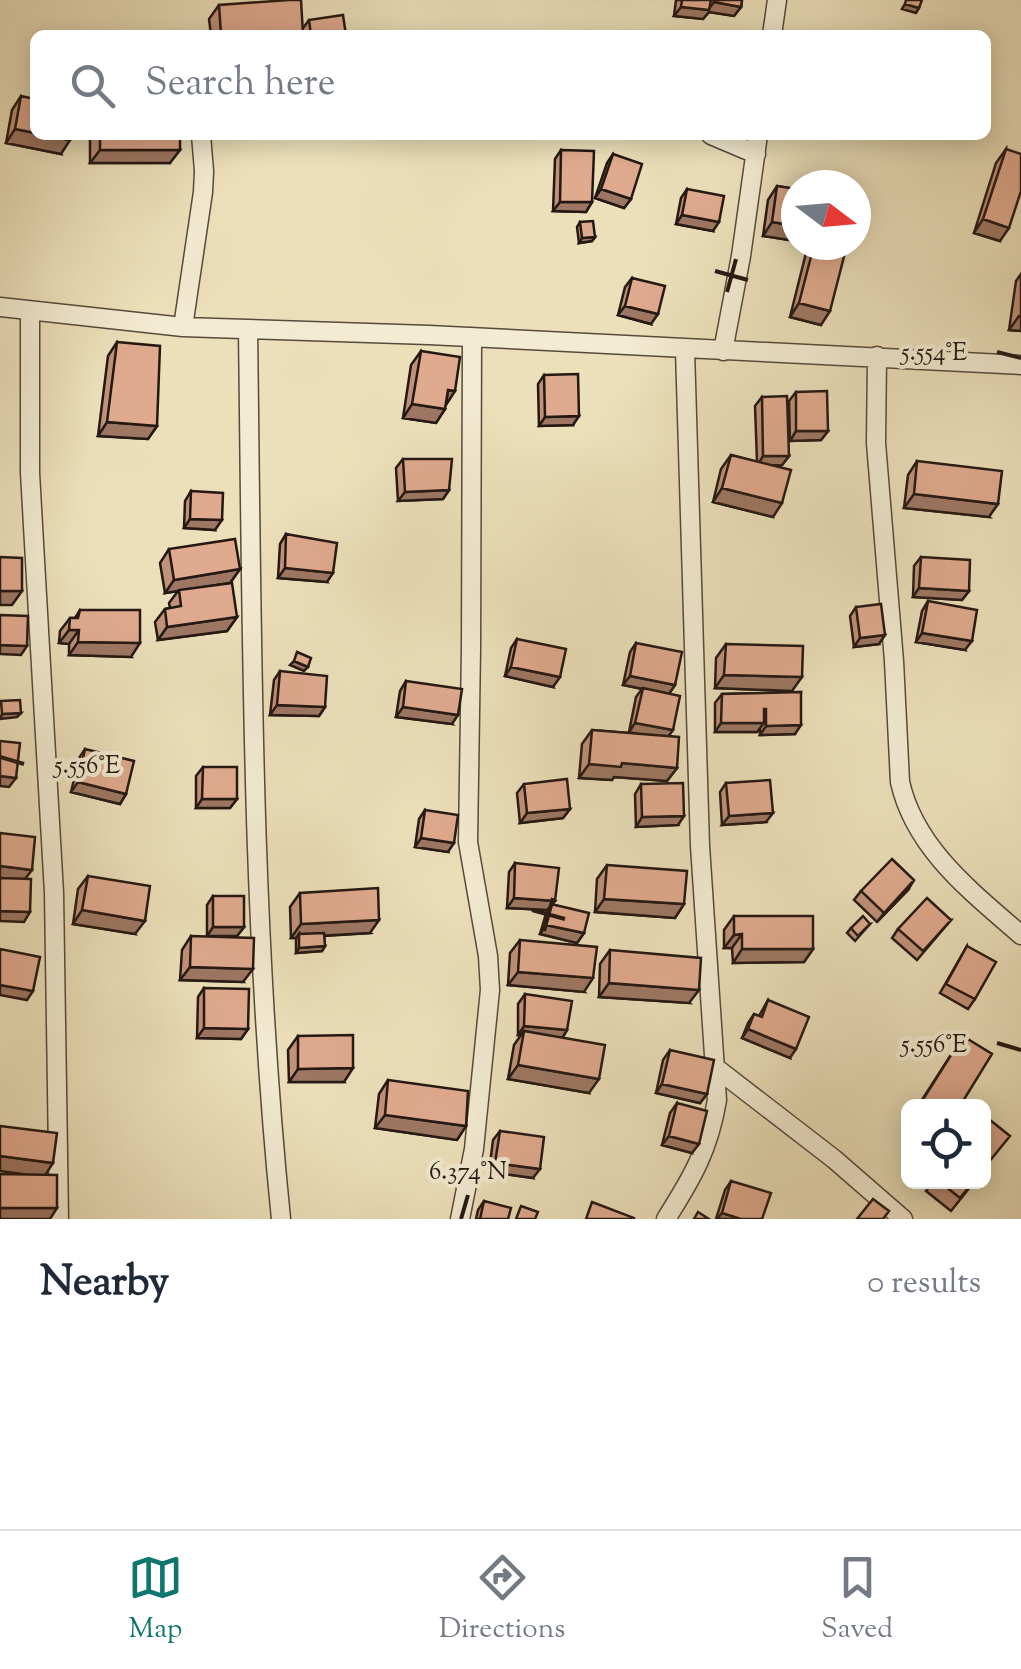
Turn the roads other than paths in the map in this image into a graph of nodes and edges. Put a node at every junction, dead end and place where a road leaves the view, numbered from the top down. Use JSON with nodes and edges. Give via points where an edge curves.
{"nodes":[{"id":1,"x":776,"y":0,"type":"edge"},
{"id":2,"x":773,"y":30,"type":"edge"},
{"id":3,"x":201,"y":140,"type":"edge"},
{"id":4,"x":757,"y":144,"type":"edge"},
{"id":5,"x":0,"y":307,"type":"edge"},
{"id":6,"x":30,"y":312,"type":"junction"},
{"id":7,"x":183,"y":328,"type":"junction"},
{"id":8,"x":248,"y":330,"type":"junction"},
{"id":9,"x":472,"y":337,"type":"junction"},
{"id":10,"x":685,"y":350,"type":"junction"},
{"id":11,"x":723,"y":351,"type":"junction"},
{"id":12,"x":876,"y":356,"type":"junction"},
{"id":13,"x":1021,"y":365,"type":"edge"},
{"id":14,"x":1021,"y":936,"type":"edge"},
{"id":15,"x":716,"y":1068,"type":"junction"},
{"id":16,"x":59,"y":1219,"type":"edge"},
{"id":17,"x":281,"y":1219,"type":"edge"},
{"id":18,"x":460,"y":1219,"type":"edge"},
{"id":19,"x":666,"y":1219,"type":"edge"},
{"id":20,"x":903,"y":1219,"type":"edge"}],
"edges":[{"from":1,"to":2,"type":"street"},
{"from":3,"to":7,"type":"street","via":[[204,182]]},
{"from":4,"to":11,"type":"street"},
{"from":5,"to":6,"type":"street"},
{"from":6,"to":7,"type":"street"},
{"from":6,"to":16,"type":"street","via":[[30,474],[54,893]]},
{"from":7,"to":8,"type":"street"},
{"from":8,"to":9,"type":"street"},
{"from":8,"to":17,"type":"street","via":[[257,871]]},
{"from":9,"to":10,"type":"street"},
{"from":9,"to":18,"type":"street","via":[[468,842],[490,990]]},
{"from":10,"to":11,"type":"street"},
{"from":10,"to":15,"type":"street","via":[[700,846]]},
{"from":11,"to":12,"type":"street"},
{"from":12,"to":13,"type":"street"},
{"from":12,"to":14,"type":"street","via":[[880,511],[904,800],[936,855]]},
{"from":15,"to":19,"type":"street","via":[[712,1130]]},
{"from":15,"to":20,"type":"street"}]}
